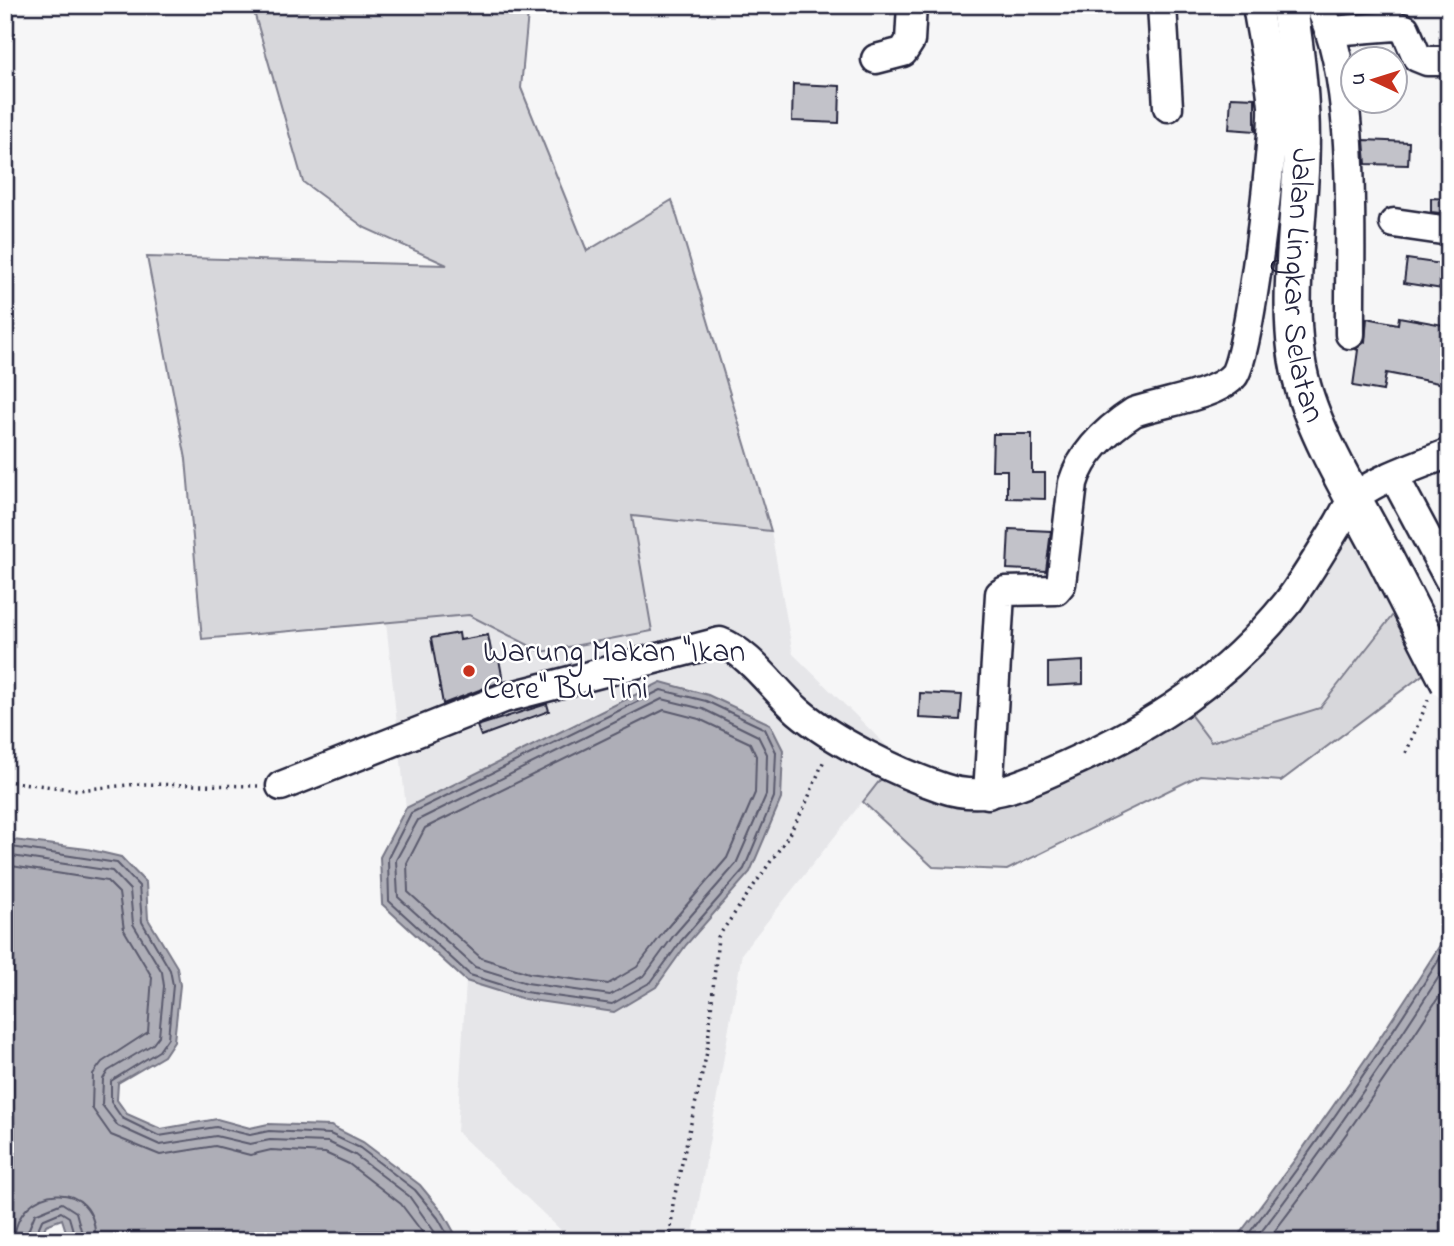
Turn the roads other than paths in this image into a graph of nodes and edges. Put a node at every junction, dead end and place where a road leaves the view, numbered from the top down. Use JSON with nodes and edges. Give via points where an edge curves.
{"nodes":[{"id":1,"x":912,"y":5,"type":"edge"},
{"id":2,"x":1162,"y":5,"type":"edge"},
{"id":3,"x":1257,"y":5,"type":"edge"},
{"id":4,"x":1289,"y":5,"type":"edge"},
{"id":5,"x":1319,"y":5,"type":"edge"},
{"id":6,"x":1332,"y":31,"type":"junction"},
{"id":7,"x":876,"y":59,"type":"dead end"},
{"id":8,"x":1449,"y":61,"type":"edge"},
{"id":9,"x":1168,"y":107,"type":"dead end"},
{"id":10,"x":1394,"y":223,"type":"dead end"},
{"id":11,"x":1449,"y":231,"type":"edge"},
{"id":12,"x":1350,"y":334,"type":"dead end"},
{"id":13,"x":1449,"y":453,"type":"edge"},
{"id":14,"x":1394,"y":476,"type":"junction"},
{"id":15,"x":1354,"y":498,"type":"junction"},
{"id":16,"x":1449,"y":579,"type":"edge"},
{"id":17,"x":1442,"y":687,"type":"edge"},
{"id":18,"x":281,"y":786,"type":"road end"},
{"id":19,"x":988,"y":794,"type":"junction"}],
"edges":[{"from":1,"to":7,"type":"street","via":[[910,41],[903,52]]},
{"from":2,"to":9,"type":"street"},
{"from":3,"to":19,"type":"street","via":[[1273,105],[1273,141],[1236,374],[1223,384],[1134,412],[1115,426],[1078,468],[1061,584],[1056,590],[1000,594]]},
{"from":4,"to":15,"type":"main road","name":"Jalan Lingkar Selatan","via":[[1300,77],[1295,268],[1298,364],[1310,407]]},
{"from":5,"to":6,"type":"street"},
{"from":6,"to":8,"type":"street","via":[[1395,26],[1405,29],[1417,57]]},
{"from":6,"to":12,"type":"street","via":[[1346,122]]},
{"from":10,"to":11,"type":"street"},
{"from":13,"to":14,"type":"street"},
{"from":14,"to":15,"type":"street"},
{"from":14,"to":16,"type":"street"},
{"from":15,"to":17,"type":"main road","name":"Jalan Lingkar Selatan","bridge":true},
{"from":15,"to":19,"type":"street","via":[[1289,600],[1250,647],[1205,687],[1108,747],[1019,786]]},
{"from":18,"to":19,"type":"street","via":[[504,698],[720,642],[733,646],[832,738],[941,788]]}]}
